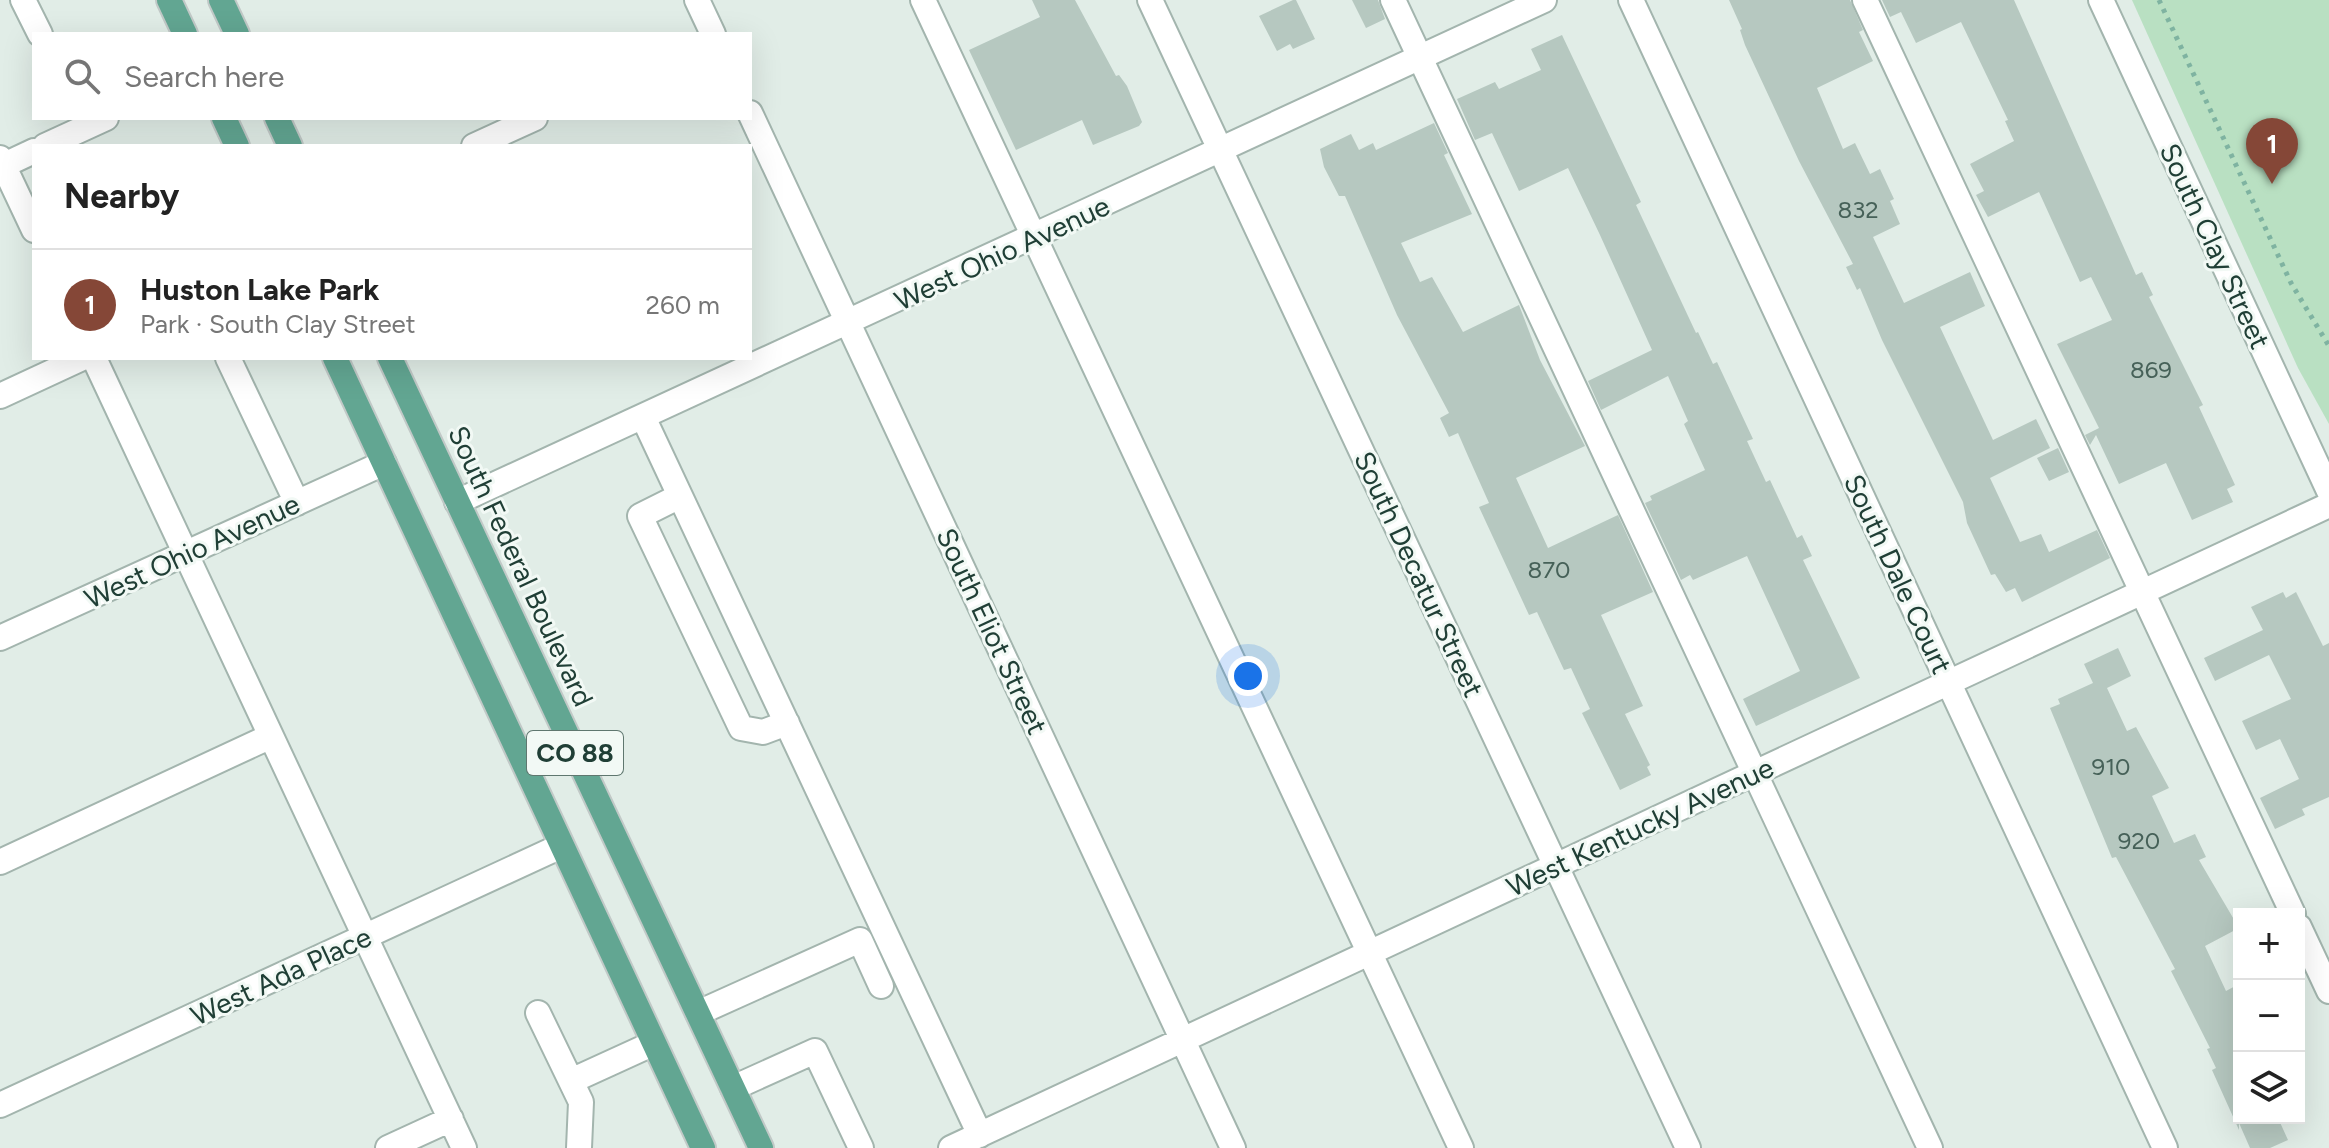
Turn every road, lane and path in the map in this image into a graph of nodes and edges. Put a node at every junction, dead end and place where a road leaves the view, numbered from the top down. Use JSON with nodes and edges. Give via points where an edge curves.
{"nodes":[{"id":1,"x":23,"y":0,"type":"edge"},
{"id":2,"x":169,"y":0,"type":"edge"},
{"id":3,"x":221,"y":0,"type":"edge"},
{"id":4,"x":697,"y":0,"type":"edge"},
{"id":5,"x":923,"y":0,"type":"edge"},
{"id":6,"x":1150,"y":0,"type":"edge"},
{"id":7,"x":1393,"y":0,"type":"edge"},
{"id":8,"x":1544,"y":0,"type":"edge"},
{"id":9,"x":1631,"y":0,"type":"edge"},
{"id":10,"x":1865,"y":0,"type":"edge"},
{"id":11,"x":2101,"y":0,"type":"edge"},
{"id":12,"x":2159,"y":0,"type":"edge"},
{"id":13,"x":39,"y":32,"type":"edge"},
{"id":14,"x":184,"y":32,"type":"edge"},
{"id":15,"x":236,"y":32,"type":"edge"},
{"id":16,"x":712,"y":32,"type":"edge"},
{"id":17,"x":1420,"y":58,"type":"junction"},
{"id":18,"x":752,"y":117,"type":"edge"},
{"id":19,"x":225,"y":120,"type":"edge"},
{"id":20,"x":278,"y":120,"type":"edge"},
{"id":21,"x":531,"y":120,"type":"edge"},
{"id":22,"x":91,"y":121,"type":"edge"},
{"id":23,"x":49,"y":144,"type":"edge"},
{"id":24,"x":236,"y":144,"type":"edge"},
{"id":25,"x":289,"y":144,"type":"edge"},
{"id":26,"x":478,"y":144,"type":"edge"},
{"id":27,"x":1221,"y":151,"type":"junction"},
{"id":28,"x":32,"y":152,"type":"edge"},
{"id":29,"x":1,"y":163,"type":"edge"},
{"id":30,"x":32,"y":226,"type":"edge"},
{"id":31,"x":1034,"y":238,"type":"junction"},
{"id":32,"x":849,"y":324,"type":"junction"},
{"id":33,"x":2329,"y":346,"type":"edge"},
{"id":34,"x":78,"y":360,"type":"edge"},
{"id":35,"x":95,"y":360,"type":"edge"},
{"id":36,"x":229,"y":360,"type":"edge"},
{"id":37,"x":336,"y":360,"type":"edge"},
{"id":38,"x":391,"y":360,"type":"edge"},
{"id":39,"x":0,"y":396,"type":"edge"},
{"id":40,"x":644,"y":419,"type":"junction"},
{"id":41,"x":384,"y":463,"type":"junction"},
{"id":42,"x":2329,"y":491,"type":"edge"},
{"id":43,"x":680,"y":496,"type":"junction"},
{"id":44,"x":457,"y":502,"type":"junction"},
{"id":45,"x":297,"y":503,"type":"junction"},
{"id":46,"x":2329,"y":505,"type":"edge"},
{"id":47,"x":186,"y":554,"type":"junction"},
{"id":48,"x":2142,"y":593,"type":"junction"},
{"id":49,"x":0,"y":638,"type":"edge"},
{"id":50,"x":1949,"y":683,"type":"junction"},
{"id":51,"x":787,"y":723,"type":"junction"},
{"id":52,"x":271,"y":736,"type":"junction"},
{"id":53,"x":1754,"y":773,"type":"junction"},
{"id":54,"x":561,"y":846,"type":"junction"},
{"id":55,"x":0,"y":862,"type":"edge"},
{"id":56,"x":1556,"y":866,"type":"junction"},
{"id":57,"x":2290,"y":908,"type":"edge"},
{"id":58,"x":884,"y":929,"type":"junction"},
{"id":59,"x":365,"y":937,"type":"junction"},
{"id":60,"x":860,"y":940,"type":"junction"},
{"id":61,"x":2305,"y":940,"type":"edge"},
{"id":62,"x":1369,"y":953,"type":"junction"},
{"id":63,"x":881,"y":986,"type":"dead end"},
{"id":64,"x":2329,"y":991,"type":"edge"},
{"id":65,"x":538,"y":1013,"type":"dead end"},
{"id":66,"x":698,"y":1013,"type":"junction"},
{"id":67,"x":1183,"y":1040,"type":"junction"},
{"id":68,"x":652,"y":1044,"type":"junction"},
{"id":69,"x":571,"y":1081,"type":"junction"},
{"id":70,"x":733,"y":1088,"type":"junction"},
{"id":71,"x":0,"y":1105,"type":"edge"},
{"id":72,"x":451,"y":1119,"type":"junction"},
{"id":73,"x":980,"y":1135,"type":"junction"},
{"id":74,"x":388,"y":1148,"type":"edge"},
{"id":75,"x":464,"y":1148,"type":"edge"},
{"id":76,"x":579,"y":1148,"type":"edge"},
{"id":77,"x":703,"y":1148,"type":"edge"},
{"id":78,"x":761,"y":1148,"type":"edge"},
{"id":79,"x":861,"y":1148,"type":"edge"},
{"id":80,"x":951,"y":1148,"type":"edge"},
{"id":81,"x":1233,"y":1148,"type":"edge"},
{"id":82,"x":1461,"y":1148,"type":"edge"},
{"id":83,"x":1688,"y":1148,"type":"edge"},
{"id":84,"x":1930,"y":1148,"type":"edge"},
{"id":85,"x":2165,"y":1148,"type":"edge"}],
"edges":[{"from":1,"to":13,"type":"street"},
{"from":2,"to":14,"type":"main road"},
{"from":3,"to":15,"type":"main road"},
{"from":4,"to":16,"type":"street"},
{"from":5,"to":31,"type":"street"},
{"from":6,"to":27,"type":"street","name":"South Decatur Street"},
{"from":7,"to":17,"type":"street"},
{"from":8,"to":17,"type":"street","name":"West Ohio Avenue"},
{"from":9,"to":50,"type":"street","name":"South Dale Court"},
{"from":10,"to":48,"type":"street"},
{"from":11,"to":42,"type":"street","name":"South Clay Street"},
{"from":12,"to":33,"type":"path","via":[[2291,283]]},
{"from":17,"to":27,"type":"street","name":"West Ohio Avenue"},
{"from":17,"to":53,"type":"street"},
{"from":18,"to":32,"type":"street","name":"South Eliot Street"},
{"from":19,"to":24,"type":"main road"},
{"from":20,"to":25,"type":"main road"},
{"from":21,"to":26,"type":"street"},
{"from":22,"to":23,"type":"street"},
{"from":27,"to":31,"type":"street","name":"West Ohio Avenue"},
{"from":27,"to":56,"type":"street","name":"South Decatur Street"},
{"from":28,"to":29,"type":"street"},
{"from":29,"to":30,"type":"street"},
{"from":31,"to":32,"type":"street","name":"West Ohio Avenue"},
{"from":31,"to":62,"type":"street"},
{"from":32,"to":40,"type":"street","name":"West Ohio Avenue"},
{"from":32,"to":67,"type":"street","name":"South Eliot Street"},
{"from":34,"to":39,"type":"street"},
{"from":35,"to":47,"type":"street"},
{"from":36,"to":45,"type":"street"},
{"from":37,"to":41,"type":"main road","number":"CO 88"},
{"from":38,"to":44,"type":"main road","name":"South Federal Boulevard","number":"CO 88"},
{"from":40,"to":43,"type":"street"},
{"from":40,"to":44,"type":"street","name":"West Ohio Avenue"},
{"from":41,"to":45,"type":"street","name":"West Ohio Avenue"},
{"from":41,"to":54,"type":"main road","number":"CO 88"},
{"from":43,"to":51,"type":"street"},
{"from":43,"to":51,"type":"street","via":[[640,516],[741,728],[763,732]]},
{"from":44,"to":66,"type":"main road","name":"South Federal Boulevard","number":"CO 88"},
{"from":45,"to":47,"type":"street","name":"West Ohio Avenue"},
{"from":46,"to":48,"type":"street","name":"West Kentucky Avenue"},
{"from":47,"to":49,"type":"street","name":"West Ohio Avenue"},
{"from":47,"to":52,"type":"street"},
{"from":48,"to":50,"type":"street","name":"West Kentucky Avenue"},
{"from":48,"to":57,"type":"street"},
{"from":50,"to":53,"type":"street","name":"West Kentucky Avenue"},
{"from":50,"to":85,"type":"street","name":"South Dale Court"},
{"from":51,"to":58,"type":"street"},
{"from":52,"to":55,"type":"street"},
{"from":52,"to":59,"type":"street"},
{"from":53,"to":56,"type":"street","name":"West Kentucky Avenue"},
{"from":53,"to":84,"type":"street"},
{"from":54,"to":59,"type":"street","name":"West Ada Place"},
{"from":54,"to":68,"type":"main road","number":"CO 88"},
{"from":56,"to":62,"type":"street","name":"West Kentucky Avenue"},
{"from":56,"to":83,"type":"street","name":"South Decatur Street"},
{"from":58,"to":60,"type":"street"},
{"from":58,"to":73,"type":"street"},
{"from":59,"to":71,"type":"street","name":"West Ada Place"},
{"from":59,"to":72,"type":"street"},
{"from":60,"to":63,"type":"street"},
{"from":60,"to":66,"type":"street"},
{"from":61,"to":64,"type":"street"},
{"from":62,"to":67,"type":"street","name":"West Kentucky Avenue"},
{"from":62,"to":82,"type":"street"},
{"from":65,"to":69,"type":"street"},
{"from":66,"to":70,"type":"main road","name":"South Federal Boulevard","number":"CO 88"},
{"from":67,"to":73,"type":"street","name":"West Kentucky Avenue"},
{"from":67,"to":81,"type":"street","name":"South Eliot Street"},
{"from":68,"to":69,"type":"street"},
{"from":68,"to":77,"type":"main road","number":"CO 88"},
{"from":69,"to":76,"type":"street","via":[[581,1102]]},
{"from":70,"to":78,"type":"main road","name":"South Federal Boulevard","number":"CO 88"},
{"from":70,"to":79,"type":"street","via":[[815,1051]]},
{"from":72,"to":74,"type":"street"},
{"from":72,"to":75,"type":"street"},
{"from":73,"to":80,"type":"street","name":"West Kentucky Avenue"}]}
